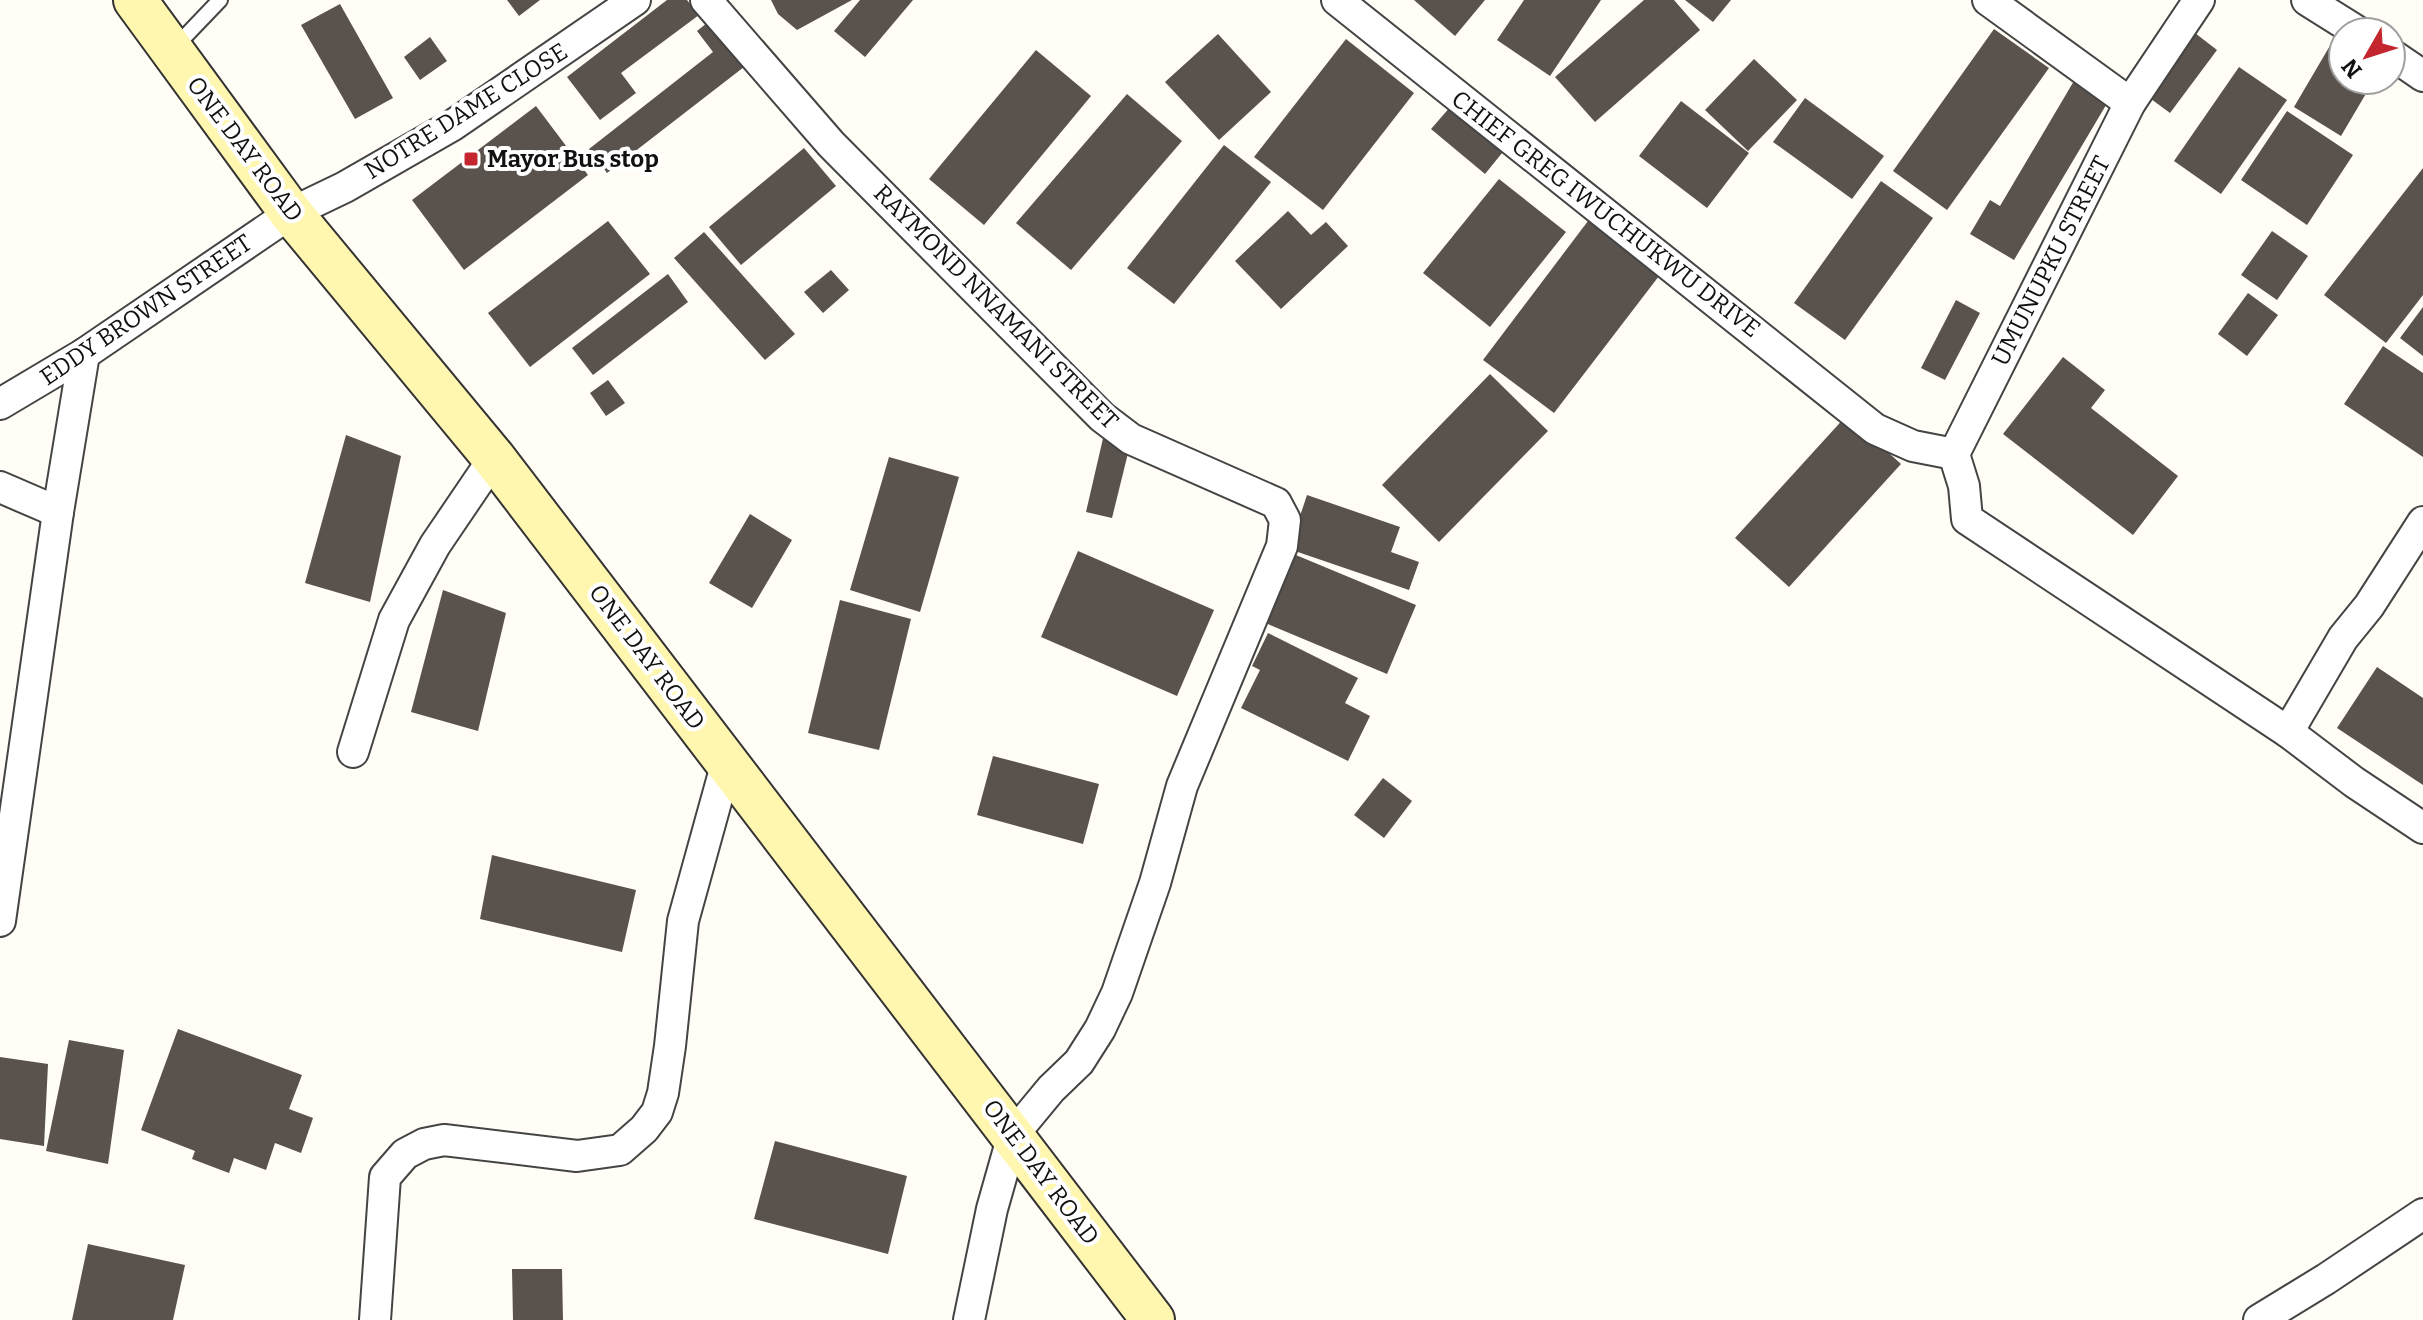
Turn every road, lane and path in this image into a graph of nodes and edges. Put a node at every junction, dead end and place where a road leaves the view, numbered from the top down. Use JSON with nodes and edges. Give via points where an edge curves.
{"nodes":[{"id":1,"x":135,"y":0,"type":"edge"},
{"id":2,"x":220,"y":0,"type":"edge"},
{"id":3,"x":635,"y":0,"type":"edge"},
{"id":4,"x":706,"y":0,"type":"edge"},
{"id":5,"x":1337,"y":0,"type":"edge"},
{"id":6,"x":1988,"y":0,"type":"edge"},
{"id":7,"x":2199,"y":0,"type":"edge"},
{"id":8,"x":2307,"y":0,"type":"edge"},
{"id":9,"x":2332,"y":16,"type":"edge"},
{"id":10,"x":172,"y":50,"type":"junction"},
{"id":11,"x":2130,"y":103,"type":"junction"},
{"id":12,"x":291,"y":213,"type":"junction"},
{"id":13,"x":84,"y":354,"type":"junction"},
{"id":14,"x":0,"y":404,"type":"edge"},
{"id":15,"x":1954,"y":454,"type":"junction"},
{"id":16,"x":494,"y":458,"type":"junction"},
{"id":17,"x":0,"y":487,"type":"edge"},
{"id":18,"x":58,"y":512,"type":"junction"},
{"id":19,"x":2423,"y":522,"type":"edge"},
{"id":20,"x":2288,"y":732,"type":"junction"},
{"id":21,"x":353,"y":752,"type":"dead end"},
{"id":22,"x":727,"y":762,"type":"junction"},
{"id":23,"x":2423,"y":828,"type":"edge"},
{"id":24,"x":0,"y":921,"type":"edge"},
{"id":25,"x":1013,"y":1135,"type":"junction"},
{"id":26,"x":2423,"y":1214,"type":"edge"},
{"id":27,"x":375,"y":1320,"type":"edge"},
{"id":28,"x":969,"y":1320,"type":"edge"},
{"id":29,"x":1153,"y":1320,"type":"edge"},
{"id":30,"x":2259,"y":1320,"type":"edge"}],
"edges":[{"from":1,"to":10,"type":"main road","name":"ONE DAY ROAD"},
{"from":2,"to":10,"type":"lane"},
{"from":3,"to":12,"type":"street","name":"NOTRE DAME CLOSE","via":[[453,125]]},
{"from":4,"to":25,"type":"street","name":"RAYMOND NNAMANI STREET","via":[[831,144],[1102,417],[1131,439],[1276,503],[1285,520],[1282,546],[1182,786],[1117,993],[1079,1062]]},
{"from":5,"to":15,"type":"street","name":"CHIEF GREG IWUCHUKWU DRIVE","via":[[1875,429],[1913,446]]},
{"from":6,"to":11,"type":"street"},
{"from":7,"to":11,"type":"street","name":"UMUNUPKU STREET"},
{"from":8,"to":9,"type":"street"},
{"from":10,"to":12,"type":"main road","name":"ONE DAY ROAD"},
{"from":11,"to":15,"type":"street","name":"UMUNUPKU STREET"},
{"from":12,"to":13,"type":"street","name":"EDDY BROWN STREET"},
{"from":12,"to":16,"type":"main road","name":"ONE DAY ROAD"},
{"from":13,"to":14,"type":"street","name":"EDDY BROWN STREET"},
{"from":13,"to":18,"type":"street"},
{"from":15,"to":20,"type":"street","via":[[1967,519]]},
{"from":16,"to":21,"type":"street","via":[[435,545],[394,620]]},
{"from":16,"to":22,"type":"main road","name":"ONE DAY ROAD"},
{"from":17,"to":18,"type":"street"},
{"from":18,"to":24,"type":"street"},
{"from":19,"to":20,"type":"street","via":[[2343,638]]},
{"from":20,"to":23,"type":"street"},
{"from":22,"to":25,"type":"main road","name":"ONE DAY ROAD"},
{"from":22,"to":27,"type":"street","via":[[683,921],[657,1112],[620,1150],[577,1156],[444,1140],[405,1154],[385,1177]]},
{"from":25,"to":28,"type":"street"},
{"from":25,"to":29,"type":"main road","name":"ONE DAY ROAD"},
{"from":26,"to":30,"type":"street"}]}
